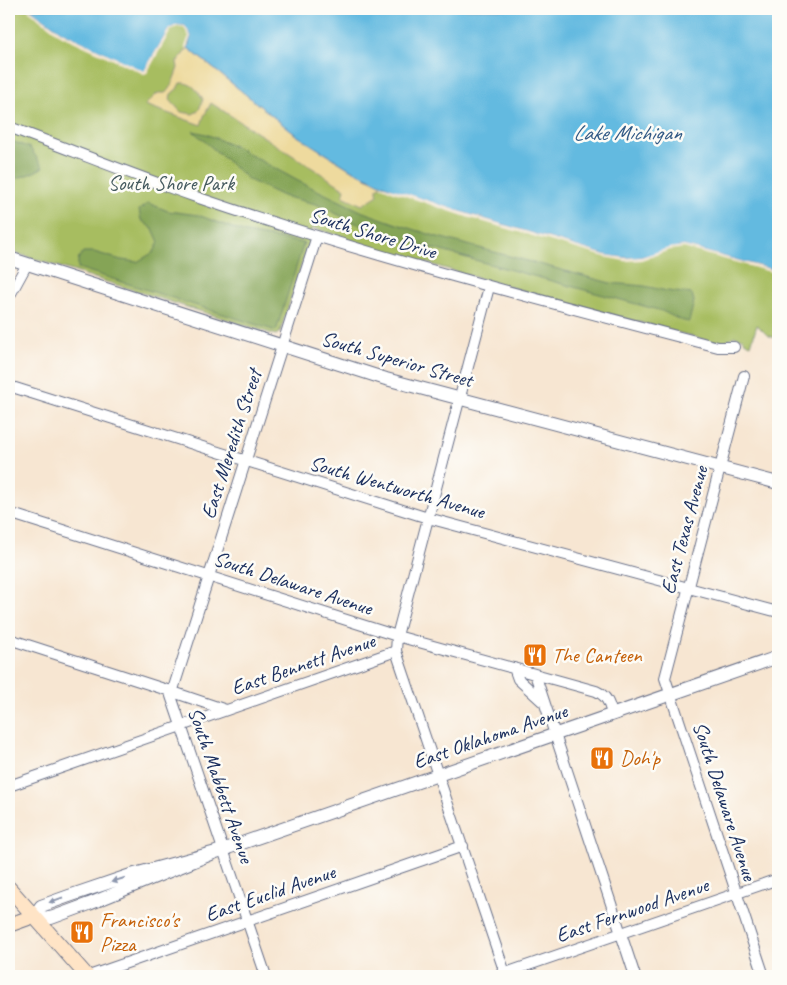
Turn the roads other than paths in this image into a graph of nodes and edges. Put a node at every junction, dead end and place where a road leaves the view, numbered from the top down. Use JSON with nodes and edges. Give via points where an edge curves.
{"nodes":[{"id":1,"x":9,"y":128,"type":"edge"},
{"id":2,"x":316,"y":236,"type":"junction"},
{"id":3,"x":9,"y":258,"type":"edge"},
{"id":4,"x":27,"y":264,"type":"junction"},
{"id":5,"x":489,"y":287,"type":"junction"},
{"id":6,"x":9,"y":297,"type":"edge"},
{"id":7,"x":282,"y":345,"type":"junction"},
{"id":8,"x":734,"y":347,"type":"dead end"},
{"id":9,"x":744,"y":376,"type":"dead end"},
{"id":10,"x":9,"y":386,"type":"edge"},
{"id":11,"x":460,"y":398,"type":"junction"},
{"id":12,"x":245,"y":462,"type":"junction"},
{"id":13,"x":720,"y":467,"type":"junction"},
{"id":14,"x":778,"y":483,"type":"edge"},
{"id":15,"x":9,"y":513,"type":"edge"},
{"id":16,"x":428,"y":518,"type":"junction"},
{"id":17,"x":209,"y":576,"type":"junction"},
{"id":18,"x":688,"y":587,"type":"junction"},
{"id":19,"x":778,"y":612,"type":"edge"},
{"id":20,"x":397,"y":636,"type":"junction"},
{"id":21,"x":9,"y":639,"type":"edge"},
{"id":22,"x":396,"y":651,"type":"junction"},
{"id":23,"x":778,"y":657,"type":"edge"},
{"id":24,"x":514,"y":668,"type":"junction"},
{"id":25,"x":535,"y":674,"type":"junction"},
{"id":26,"x":172,"y":691,"type":"junction"},
{"id":27,"x":670,"y":694,"type":"junction"},
{"id":28,"x":544,"y":702,"type":"junction"},
{"id":29,"x":226,"y":710,"type":"junction"},
{"id":30,"x":612,"y":714,"type":"junction"},
{"id":31,"x":181,"y":726,"type":"junction"},
{"id":32,"x":555,"y":734,"type":"junction"},
{"id":33,"x":439,"y":774,"type":"junction"},
{"id":34,"x":9,"y":786,"type":"edge"},
{"id":35,"x":463,"y":846,"type":"junction"},
{"id":36,"x":220,"y":851,"type":"junction"},
{"id":37,"x":778,"y":879,"type":"edge"},
{"id":38,"x":9,"y":888,"type":"edge"},
{"id":39,"x":736,"y":894,"type":"junction"},
{"id":40,"x":34,"y":916,"type":"junction"},
{"id":41,"x":247,"y":921,"type":"junction"},
{"id":42,"x":9,"y":925,"type":"edge"},
{"id":43,"x":621,"y":934,"type":"junction"},
{"id":44,"x":503,"y":975,"type":"edge"},
{"id":45,"x":88,"y":976,"type":"edge"},
{"id":46,"x":266,"y":976,"type":"edge"},
{"id":47,"x":635,"y":976,"type":"edge"},
{"id":48,"x":764,"y":976,"type":"edge"}],
"edges":[{"from":1,"to":2,"type":"street","name":"South Shore Drive","via":[[197,197]]},
{"from":2,"to":5,"type":"street","name":"South Shore Drive"},
{"from":2,"to":7,"type":"street","name":"East Meredith Street"},
{"from":3,"to":4,"type":"street","name":"South Superior Street"},
{"from":4,"to":6,"type":"street"},
{"from":4,"to":7,"type":"street","name":"South Superior Street"},
{"from":5,"to":8,"type":"street","name":"South Shore Drive","via":[[718,347]]},
{"from":5,"to":11,"type":"street","name":"East Bennett Avenue"},
{"from":7,"to":11,"type":"street","name":"South Superior Street","via":[[386,379]]},
{"from":7,"to":12,"type":"street","name":"East Meredith Street"},
{"from":9,"to":13,"type":"street","name":"East Texas Avenue"},
{"from":10,"to":12,"type":"street","name":"South Wentworth Avenue"},
{"from":11,"to":13,"type":"street","name":"South Superior Street"},
{"from":11,"to":16,"type":"street","name":"East Bennett Avenue"},
{"from":12,"to":16,"type":"street","name":"South Wentworth Avenue"},
{"from":12,"to":17,"type":"street","name":"East Meredith Street"},
{"from":13,"to":14,"type":"street","name":"South Superior Street"},
{"from":13,"to":18,"type":"street","name":"East Texas Avenue"},
{"from":15,"to":17,"type":"street","name":"South Delaware Avenue"},
{"from":16,"to":18,"type":"street","name":"South Wentworth Avenue"},
{"from":16,"to":20,"type":"street","name":"East Bennett Avenue"},
{"from":17,"to":20,"type":"street","name":"South Delaware Avenue"},
{"from":17,"to":26,"type":"street","name":"East Meredith Street"},
{"from":18,"to":19,"type":"street","name":"South Wentworth Avenue"},
{"from":18,"to":27,"type":"street","name":"East Texas Avenue","via":[[665,678]]},
{"from":20,"to":22,"type":"street","name":"East Bennett Avenue"},
{"from":20,"to":24,"type":"street","name":"South Delaware Avenue"},
{"from":21,"to":26,"type":"street","name":"South Mabbett Avenue"},
{"from":22,"to":29,"type":"street","name":"East Bennett Avenue"},
{"from":22,"to":33,"type":"street"},
{"from":23,"to":27,"type":"street","name":"East Oklahoma Avenue"},
{"from":24,"to":25,"type":"street","name":"South Delaware Avenue"},
{"from":24,"to":28,"type":"street","via":[[518,679]]},
{"from":25,"to":28,"type":"street"},
{"from":25,"to":30,"type":"street","name":"South Delaware Avenue","via":[[603,694]]},
{"from":26,"to":29,"type":"street","name":"South Mabbett Avenue"},
{"from":26,"to":31,"type":"street","name":"South Mabbett Avenue"},
{"from":27,"to":30,"type":"street","name":"East Oklahoma Avenue"},
{"from":27,"to":39,"type":"street","name":"South Delaware Avenue"},
{"from":28,"to":32,"type":"street"},
{"from":29,"to":31,"type":"street","name":"East Bennett Avenue"},
{"from":30,"to":32,"type":"street","name":"East Oklahoma Avenue"},
{"from":31,"to":34,"type":"street","name":"East Bennett Avenue"},
{"from":31,"to":36,"type":"street","name":"South Mabbett Avenue"},
{"from":32,"to":33,"type":"street","name":"East Oklahoma Avenue"},
{"from":32,"to":43,"type":"street"},
{"from":33,"to":35,"type":"street"},
{"from":33,"to":36,"type":"street","name":"East Oklahoma Avenue"},
{"from":35,"to":41,"type":"street","name":"East Euclid Avenue"},
{"from":35,"to":44,"type":"street"},
{"from":36,"to":40,"type":"street","name":"East Oklahoma Avenue","via":[[60,899],[41,906]]},
{"from":36,"to":41,"type":"street","name":"South Mabbett Avenue"},
{"from":37,"to":39,"type":"street","name":"East Fernwood Avenue"},
{"from":38,"to":40,"type":"main road"},
{"from":39,"to":43,"type":"street","name":"East Fernwood Avenue"},
{"from":39,"to":48,"type":"street","name":"South Delaware Avenue"},
{"from":40,"to":42,"type":"main road","name":"East Oklahoma Avenue"},
{"from":40,"to":45,"type":"main road"},
{"from":41,"to":45,"type":"street","name":"East Euclid Avenue"},
{"from":41,"to":46,"type":"street","name":"South Mabbett Avenue"},
{"from":43,"to":44,"type":"street","name":"East Fernwood Avenue"},
{"from":43,"to":47,"type":"street"}]}
